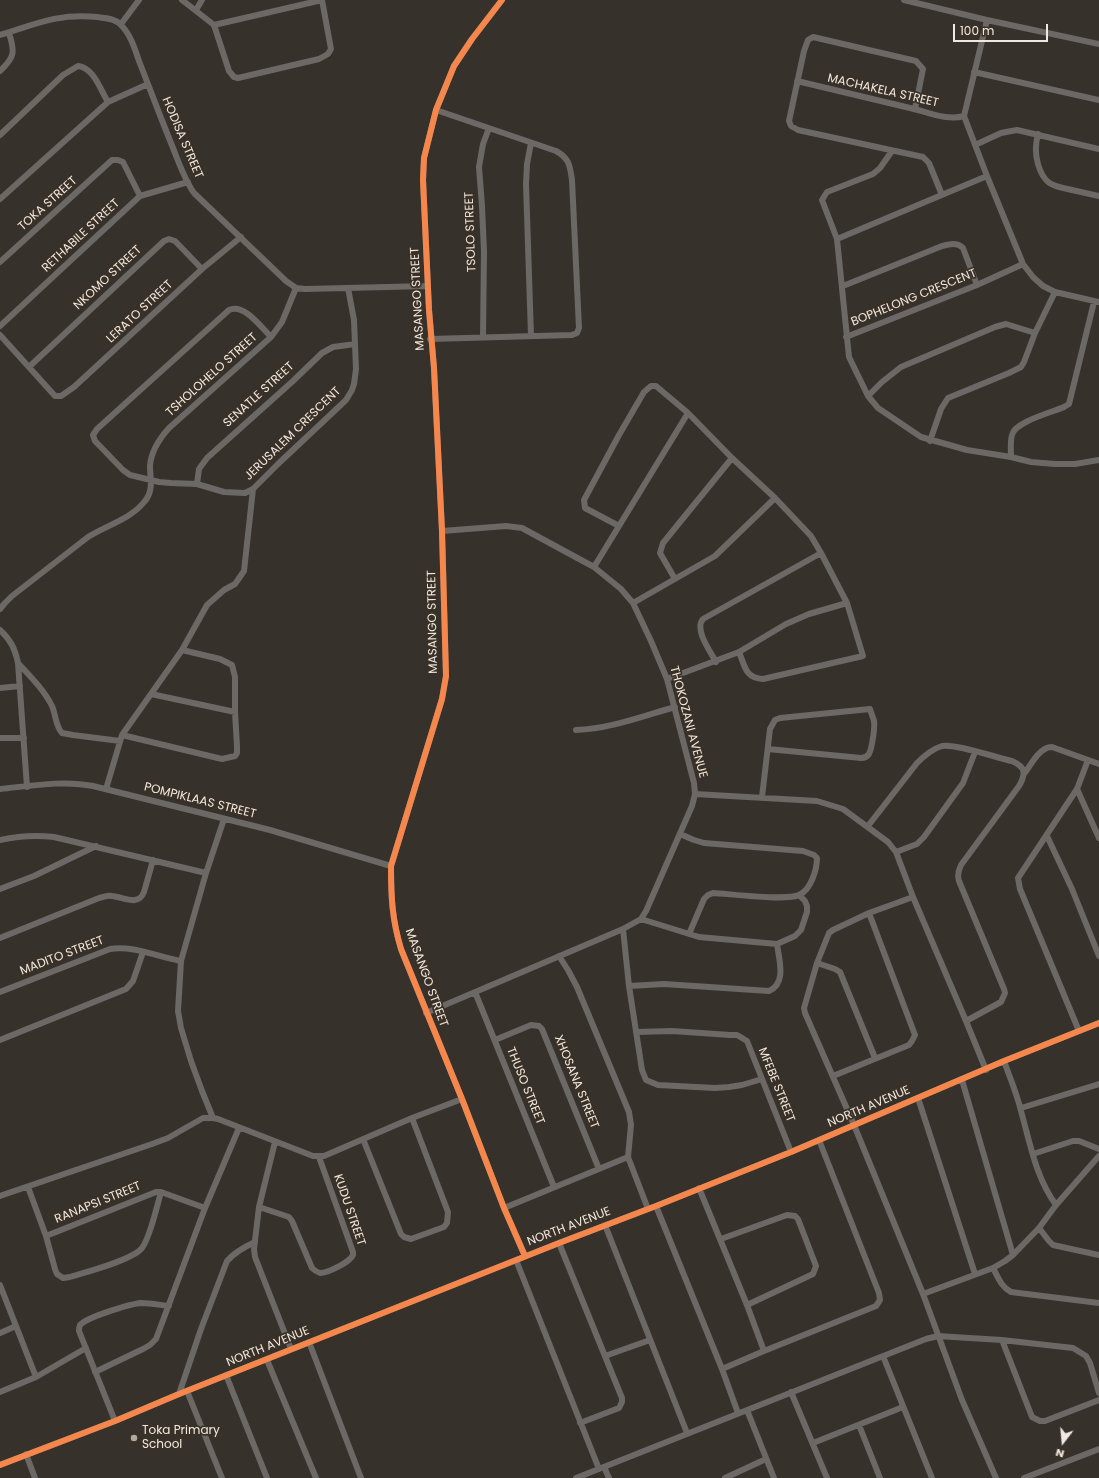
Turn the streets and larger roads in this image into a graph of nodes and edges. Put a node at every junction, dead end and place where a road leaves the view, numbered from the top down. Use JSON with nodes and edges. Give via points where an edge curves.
{"nodes":[{"id":1,"x":139,"y":0,"type":"edge"},
{"id":2,"x":182,"y":0,"type":"edge"},
{"id":3,"x":202,"y":0,"type":"edge"},
{"id":4,"x":322,"y":0,"type":"edge"},
{"id":5,"x":502,"y":0,"type":"edge"},
{"id":6,"x":904,"y":0,"type":"edge"},
{"id":7,"x":196,"y":10,"type":"junction"},
{"id":8,"x":987,"y":20,"type":"junction"},
{"id":9,"x":121,"y":24,"type":"junction"},
{"id":10,"x":214,"y":26,"type":"junction"},
{"id":11,"x":9,"y":33,"type":"junction"},
{"id":12,"x":0,"y":36,"type":"edge"},
{"id":13,"x":1099,"y":44,"type":"edge"},
{"id":14,"x":0,"y":71,"type":"edge"},
{"id":15,"x":974,"y":72,"type":"junction"},
{"id":16,"x":797,"y":81,"type":"junction"},
{"id":17,"x":148,"y":84,"type":"junction"},
{"id":18,"x":1099,"y":100,"type":"edge"},
{"id":19,"x":108,"y":102,"type":"junction"},
{"id":20,"x":915,"y":109,"type":"junction"},
{"id":21,"x":436,"y":110,"type":"junction"},
{"id":22,"x":964,"y":116,"type":"junction"},
{"id":23,"x":488,"y":128,"type":"junction"},
{"id":24,"x":1038,"y":134,"type":"junction"},
{"id":25,"x":0,"y":135,"type":"edge"},
{"id":26,"x":531,"y":143,"type":"junction"},
{"id":27,"x":975,"y":145,"type":"junction"},
{"id":28,"x":1099,"y":149,"type":"edge"},
{"id":29,"x":892,"y":151,"type":"junction"},
{"id":30,"x":987,"y":176,"type":"junction"},
{"id":31,"x":188,"y":182,"type":"junction"},
{"id":32,"x":942,"y":195,"type":"junction"},
{"id":33,"x":140,"y":196,"type":"junction"},
{"id":34,"x":1099,"y":196,"type":"edge"},
{"id":35,"x":0,"y":199,"type":"edge"},
{"id":36,"x":241,"y":237,"type":"junction"},
{"id":37,"x":837,"y":239,"type":"junction"},
{"id":38,"x":0,"y":262,"type":"edge"},
{"id":39,"x":1023,"y":264,"type":"junction"},
{"id":40,"x":202,"y":269,"type":"junction"},
{"id":41,"x":977,"y":285,"type":"junction"},
{"id":42,"x":428,"y":286,"type":"junction"},
{"id":43,"x":843,"y":286,"type":"junction"},
{"id":44,"x":296,"y":288,"type":"junction"},
{"id":45,"x":348,"y":288,"type":"junction"},
{"id":46,"x":1055,"y":292,"type":"junction"},
{"id":47,"x":1097,"y":302,"type":"edge"},
{"id":48,"x":0,"y":326,"type":"edge"},
{"id":49,"x":1035,"y":333,"type":"junction"},
{"id":50,"x":0,"y":335,"type":"edge"},
{"id":51,"x":531,"y":336,"type":"junction"},
{"id":52,"x":271,"y":337,"type":"junction"},
{"id":53,"x":483,"y":337,"type":"junction"},
{"id":54,"x":846,"y":337,"type":"junction"},
{"id":55,"x":430,"y":339,"type":"junction"},
{"id":56,"x":355,"y":344,"type":"junction"},
{"id":57,"x":29,"y":367,"type":"junction"},
{"id":58,"x":868,"y":396,"type":"junction"},
{"id":59,"x":688,"y":413,"type":"junction"},
{"id":60,"x":930,"y":441,"type":"junction"},
{"id":61,"x":1011,"y":457,"type":"junction"},
{"id":62,"x":732,"y":458,"type":"junction"},
{"id":63,"x":1099,"y":460,"type":"edge"},
{"id":64,"x":151,"y":480,"type":"junction"},
{"id":65,"x":197,"y":484,"type":"junction"},
{"id":66,"x":253,"y":489,"type":"junction"},
{"id":67,"x":775,"y":498,"type":"junction"},
{"id":68,"x":619,"y":526,"type":"junction"},
{"id":69,"x":442,"y":531,"type":"junction"},
{"id":70,"x":821,"y":552,"type":"junction"},
{"id":71,"x":594,"y":567,"type":"junction"},
{"id":72,"x":675,"y":579,"type":"junction"},
{"id":73,"x":633,"y":603,"type":"junction"},
{"id":74,"x":847,"y":603,"type":"junction"},
{"id":75,"x":0,"y":610,"type":"edge"},
{"id":76,"x":0,"y":630,"type":"edge"},
{"id":77,"x":182,"y":650,"type":"junction"},
{"id":78,"x":739,"y":652,"type":"junction"},
{"id":79,"x":716,"y":662,"type":"junction"},
{"id":80,"x":18,"y":663,"type":"junction"},
{"id":81,"x":667,"y":679,"type":"junction"},
{"id":82,"x":20,"y":686,"type":"junction"},
{"id":83,"x":0,"y":688,"type":"edge"},
{"id":84,"x":151,"y":694,"type":"junction"},
{"id":85,"x":675,"y":707,"type":"junction"},
{"id":86,"x":235,"y":712,"type":"junction"},
{"id":87,"x":576,"y":730,"type":"dead end"},
{"id":88,"x":122,"y":735,"type":"junction"},
{"id":89,"x":0,"y":738,"type":"edge"},
{"id":90,"x":24,"y":738,"type":"junction"},
{"id":91,"x":120,"y":741,"type":"junction"},
{"id":92,"x":768,"y":750,"type":"junction"},
{"id":93,"x":974,"y":752,"type":"junction"},
{"id":94,"x":1088,"y":760,"type":"junction"},
{"id":95,"x":1099,"y":764,"type":"edge"},
{"id":96,"x":1024,"y":774,"type":"junction"},
{"id":97,"x":27,"y":787,"type":"junction"},
{"id":98,"x":0,"y":789,"type":"edge"},
{"id":99,"x":106,"y":789,"type":"junction"},
{"id":100,"x":1077,"y":789,"type":"junction"},
{"id":101,"x":695,"y":794,"type":"junction"},
{"id":102,"x":762,"y":797,"type":"junction"},
{"id":103,"x":224,"y":819,"type":"junction"},
{"id":104,"x":868,"y":826,"type":"junction"},
{"id":105,"x":680,"y":834,"type":"junction"},
{"id":106,"x":1047,"y":836,"type":"junction"},
{"id":107,"x":1099,"y":838,"type":"edge"},
{"id":108,"x":0,"y":840,"type":"edge"},
{"id":109,"x":96,"y":846,"type":"junction"},
{"id":110,"x":896,"y":852,"type":"junction"},
{"id":111,"x":153,"y":860,"type":"junction"},
{"id":112,"x":392,"y":866,"type":"junction"},
{"id":113,"x":206,"y":873,"type":"junction"},
{"id":114,"x":0,"y":889,"type":"edge"},
{"id":115,"x":800,"y":895,"type":"junction"},
{"id":116,"x":913,"y":897,"type":"junction"},
{"id":117,"x":868,"y":913,"type":"junction"},
{"id":118,"x":641,"y":919,"type":"junction"},
{"id":119,"x":623,"y":929,"type":"junction"},
{"id":120,"x":689,"y":934,"type":"junction"},
{"id":121,"x":0,"y":938,"type":"edge"},
{"id":122,"x":777,"y":944,"type":"junction"},
{"id":123,"x":143,"y":952,"type":"junction"},
{"id":124,"x":559,"y":956,"type":"junction"},
{"id":125,"x":1099,"y":956,"type":"edge"},
{"id":126,"x":181,"y":961,"type":"junction"},
{"id":127,"x":817,"y":963,"type":"junction"},
{"id":128,"x":629,"y":986,"type":"junction"},
{"id":129,"x":0,"y":992,"type":"edge"},
{"id":130,"x":475,"y":992,"type":"junction"},
{"id":131,"x":426,"y":1013,"type":"junction"},
{"id":132,"x":966,"y":1021,"type":"junction"},
{"id":133,"x":1099,"y":1023,"type":"edge"},
{"id":134,"x":1079,"y":1031,"type":"junction"},
{"id":135,"x":637,"y":1032,"type":"junction"},
{"id":136,"x":0,"y":1040,"type":"edge"},
{"id":137,"x":495,"y":1040,"type":"junction"},
{"id":138,"x":875,"y":1058,"type":"junction"},
{"id":139,"x":1004,"y":1061,"type":"junction"},
{"id":140,"x":986,"y":1070,"type":"junction"},
{"id":141,"x":833,"y":1076,"type":"junction"},
{"id":142,"x":762,"y":1079,"type":"junction"},
{"id":143,"x":962,"y":1080,"type":"junction"},
{"id":144,"x":1099,"y":1084,"type":"edge"},
{"id":145,"x":918,"y":1098,"type":"junction"},
{"id":146,"x":462,"y":1099,"type":"junction"},
{"id":147,"x":1021,"y":1108,"type":"junction"},
{"id":148,"x":213,"y":1118,"type":"junction"},
{"id":149,"x":412,"y":1118,"type":"junction"},
{"id":150,"x":854,"y":1125,"type":"junction"},
{"id":151,"x":239,"y":1128,"type":"junction"},
{"id":152,"x":363,"y":1139,"type":"junction"},
{"id":153,"x":819,"y":1140,"type":"junction"},
{"id":154,"x":276,"y":1142,"type":"junction"},
{"id":155,"x":1099,"y":1149,"type":"edge"},
{"id":156,"x":791,"y":1152,"type":"junction"},
{"id":157,"x":1033,"y":1154,"type":"junction"},
{"id":158,"x":628,"y":1156,"type":"junction"},
{"id":159,"x":1099,"y":1156,"type":"edge"},
{"id":160,"x":319,"y":1157,"type":"junction"},
{"id":161,"x":599,"y":1168,"type":"junction"},
{"id":162,"x":28,"y":1187,"type":"junction"},
{"id":163,"x":554,"y":1187,"type":"junction"},
{"id":164,"x":699,"y":1188,"type":"junction"},
{"id":165,"x":161,"y":1192,"type":"junction"},
{"id":166,"x":0,"y":1196,"type":"edge"},
{"id":167,"x":1056,"y":1205,"type":"junction"},
{"id":168,"x":656,"y":1206,"type":"junction"},
{"id":169,"x":259,"y":1207,"type":"junction"},
{"id":170,"x":205,"y":1208,"type":"junction"},
{"id":171,"x":504,"y":1208,"type":"junction"},
{"id":172,"x":648,"y":1209,"type":"junction"},
{"id":173,"x":605,"y":1225,"type":"junction"},
{"id":174,"x":1039,"y":1228,"type":"junction"},
{"id":175,"x":46,"y":1236,"type":"junction"},
{"id":176,"x":720,"y":1239,"type":"junction"},
{"id":177,"x":255,"y":1242,"type":"junction"},
{"id":178,"x":559,"y":1243,"type":"junction"},
{"id":179,"x":1013,"y":1255,"type":"junction"},
{"id":180,"x":1099,"y":1255,"type":"edge"},
{"id":181,"x":525,"y":1256,"type":"junction"},
{"id":182,"x":516,"y":1260,"type":"junction"},
{"id":183,"x":993,"y":1268,"type":"junction"},
{"id":184,"x":974,"y":1274,"type":"junction"},
{"id":185,"x":0,"y":1285,"type":"edge"},
{"id":186,"x":923,"y":1294,"type":"junction"},
{"id":187,"x":1099,"y":1303,"type":"edge"},
{"id":188,"x":747,"y":1305,"type":"junction"},
{"id":189,"x":169,"y":1306,"type":"junction"},
{"id":190,"x":16,"y":1326,"type":"junction"},
{"id":191,"x":0,"y":1333,"type":"edge"},
{"id":192,"x":938,"y":1336,"type":"junction"},
{"id":193,"x":650,"y":1340,"type":"junction"},
{"id":194,"x":1002,"y":1340,"type":"junction"},
{"id":195,"x":309,"y":1342,"type":"junction"},
{"id":196,"x":86,"y":1348,"type":"junction"},
{"id":197,"x":291,"y":1349,"type":"junction"},
{"id":198,"x":764,"y":1351,"type":"junction"},
{"id":199,"x":605,"y":1356,"type":"junction"},
{"id":200,"x":883,"y":1356,"type":"junction"},
{"id":201,"x":267,"y":1360,"type":"junction"},
{"id":202,"x":722,"y":1369,"type":"junction"},
{"id":203,"x":95,"y":1372,"type":"junction"},
{"id":204,"x":226,"y":1375,"type":"junction"},
{"id":205,"x":36,"y":1377,"type":"junction"},
{"id":206,"x":187,"y":1391,"type":"junction"},
{"id":207,"x":0,"y":1392,"type":"edge"},
{"id":208,"x":792,"y":1392,"type":"junction"},
{"id":209,"x":1099,"y":1393,"type":"edge"},
{"id":210,"x":179,"y":1394,"type":"junction"},
{"id":211,"x":1099,"y":1400,"type":"edge"},
{"id":212,"x":904,"y":1407,"type":"junction"},
{"id":213,"x":747,"y":1410,"type":"junction"},
{"id":214,"x":738,"y":1413,"type":"junction"},
{"id":215,"x":115,"y":1421,"type":"junction"},
{"id":216,"x":580,"y":1423,"type":"junction"},
{"id":217,"x":859,"y":1425,"type":"junction"},
{"id":218,"x":686,"y":1434,"type":"junction"},
{"id":219,"x":813,"y":1443,"type":"junction"},
{"id":220,"x":1099,"y":1449,"type":"edge"},
{"id":221,"x":26,"y":1454,"type":"junction"},
{"id":222,"x":766,"y":1459,"type":"junction"},
{"id":223,"x":0,"y":1465,"type":"edge"},
{"id":224,"x":602,"y":1468,"type":"junction"},
{"id":225,"x":35,"y":1478,"type":"edge"},
{"id":226,"x":222,"y":1478,"type":"edge"},
{"id":227,"x":267,"y":1478,"type":"edge"},
{"id":228,"x":316,"y":1478,"type":"edge"},
{"id":229,"x":362,"y":1478,"type":"edge"},
{"id":230,"x":576,"y":1478,"type":"edge"},
{"id":231,"x":609,"y":1478,"type":"edge"},
{"id":232,"x":725,"y":1478,"type":"edge"},
{"id":233,"x":774,"y":1478,"type":"edge"},
{"id":234,"x":827,"y":1478,"type":"edge"},
{"id":235,"x":880,"y":1478,"type":"edge"},
{"id":236,"x":932,"y":1478,"type":"edge"},
{"id":237,"x":996,"y":1478,"type":"edge"},
{"id":238,"x":1024,"y":1478,"type":"edge"}],
"edges":[{"from":1,"to":9,"type":"street"},
{"from":2,"to":7,"type":"street"},
{"from":3,"to":7,"type":"street"},
{"from":4,"to":10,"type":"street"},
{"from":4,"to":10,"type":"street","via":[[331,49],[330,53],[319,59],[236,78],[229,71]]},
{"from":5,"to":21,"type":"street","name":"MASANGO STREET","via":[[460,56],[448,77]]},
{"from":6,"to":8,"type":"street"},
{"from":7,"to":10,"type":"street"},
{"from":8,"to":13,"type":"street"},
{"from":8,"to":15,"type":"street"},
{"from":9,"to":11,"type":"street","via":[[111,19],[67,16],[46,20]]},
{"from":9,"to":17,"type":"street","name":"HODISA STREET","via":[[134,47]]},
{"from":11,"to":12,"type":"street"},
{"from":11,"to":14,"type":"street","via":[[13,53],[11,60]]},
{"from":15,"to":18,"type":"street"},
{"from":15,"to":22,"type":"street"},
{"from":16,"to":20,"type":"street","name":"MACHAKELA STREET"},
{"from":16,"to":20,"type":"street","via":[[806,44],[813,37],[904,58],[916,61],[923,69]]},
{"from":16,"to":29,"type":"street","via":[[789,118],[792,128]]},
{"from":17,"to":19,"type":"street"},
{"from":17,"to":31,"type":"street","name":"HODISA STREET"},
{"from":19,"to":25,"type":"street","via":[[92,72],[78,66],[63,75]]},
{"from":19,"to":35,"type":"street"},
{"from":20,"to":22,"type":"street","name":"MACHAKELA STREET","via":[[947,118]]},
{"from":21,"to":23,"type":"street"},
{"from":21,"to":42,"type":"street","name":"MASANGO STREET","via":[[423,168]]},
{"from":22,"to":27,"type":"street"},
{"from":23,"to":26,"type":"street"},
{"from":23,"to":53,"type":"street","name":"TSOLO STREET","via":[[479,167],[484,252]]},
{"from":24,"to":27,"type":"street","via":[[1011,131]]},
{"from":24,"to":28,"type":"street"},
{"from":24,"to":34,"type":"street","via":[[1035,145],[1036,157],[1039,169],[1049,184]]},
{"from":26,"to":51,"type":"street","via":[[526,184]]},
{"from":26,"to":51,"type":"street","via":[[556,150],[566,157],[570,169],[579,328],[577,333],[572,335]]},
{"from":27,"to":30,"type":"street"},
{"from":29,"to":32,"type":"street","via":[[927,160]]},
{"from":29,"to":37,"type":"street","via":[[873,174],[824,194],[822,202]]},
{"from":30,"to":32,"type":"street"},
{"from":30,"to":39,"type":"street"},
{"from":31,"to":33,"type":"street","name":"RETHABILE STREET"},
{"from":31,"to":36,"type":"street","name":"HODISA STREET","via":[[194,193]]},
{"from":32,"to":37,"type":"street"},
{"from":33,"to":38,"type":"street","name":"TOKA STREET","via":[[123,162],[110,162]]},
{"from":33,"to":48,"type":"street","name":"RETHABILE STREET"},
{"from":36,"to":40,"type":"street","name":"LERATO STREET"},
{"from":36,"to":44,"type":"street","name":"HODISA STREET"},
{"from":37,"to":43,"type":"street"},
{"from":39,"to":41,"type":"street","name":"BOPHELONG CRESCENT"},
{"from":39,"to":46,"type":"street","via":[[1038,282]]},
{"from":40,"to":57,"type":"street","name":"LERATO STREET","via":[[74,387],[61,396],[53,394]]},
{"from":40,"to":57,"type":"street","name":"NKOMO STREET","via":[[175,242],[169,239],[164,241]]},
{"from":41,"to":43,"type":"street","via":[[963,248],[955,243]]},
{"from":41,"to":54,"type":"street","name":"BOPHELONG CRESCENT"},
{"from":42,"to":45,"type":"street"},
{"from":42,"to":55,"type":"street","name":"MASANGO STREET"},
{"from":43,"to":54,"type":"street"},
{"from":44,"to":45,"type":"street"},
{"from":44,"to":52,"type":"street","name":"TSHOLOHELO STREET","via":[[282,322]]},
{"from":45,"to":56,"type":"street","name":"JERUSALEM CRESCENT"},
{"from":46,"to":47,"type":"street"},
{"from":46,"to":49,"type":"street"},
{"from":47,"to":61,"type":"street","via":[[1068,404],[1020,424],[1014,429]]},
{"from":49,"to":58,"type":"street","via":[[1006,324],[995,327],[901,367]]},
{"from":49,"to":60,"type":"street","via":[[1021,367],[948,398],[941,409]]},
{"from":50,"to":57,"type":"street"},
{"from":51,"to":53,"type":"street"},
{"from":52,"to":64,"type":"street","name":"TSHOLOHELO STREET","via":[[164,434],[151,458]]},
{"from":52,"to":64,"type":"street","name":"JERUSALEM CRESCENT","via":[[242,309],[229,310],[96,428],[93,435],[95,441],[123,470],[130,475]]},
{"from":53,"to":55,"type":"street"},
{"from":54,"to":58,"type":"street","name":"BOPHELONG CRESCENT","via":[[849,357]]},
{"from":55,"to":69,"type":"street","name":"MASANGO STREET","via":[[434,368]]},
{"from":56,"to":65,"type":"street","name":"SENATLE STREET","via":[[333,347],[322,353],[207,458],[199,468]]},
{"from":56,"to":66,"type":"street","name":"JERUSALEM CRESCENT","via":[[356,369],[351,393]]},
{"from":58,"to":60,"type":"street","name":"BOPHELONG CRESCENT","via":[[878,408],[915,434]]},
{"from":59,"to":62,"type":"street"},
{"from":59,"to":68,"type":"street"},
{"from":59,"to":68,"type":"street","via":[[656,386],[651,386],[644,392],[584,500],[585,508]]},
{"from":60,"to":61,"type":"street","name":"BOPHELONG CRESCENT"},
{"from":61,"to":63,"type":"street","name":"BOPHELONG CRESCENT","via":[[1055,464]]},
{"from":62,"to":67,"type":"street"},
{"from":62,"to":72,"type":"street","via":[[662,544],[660,553]]},
{"from":64,"to":65,"type":"street","name":"JERUSALEM CRESCENT","via":[[171,484]]},
{"from":64,"to":75,"type":"street","name":"TSHOLOHELO STREET","via":[[150,493],[138,509],[88,537],[5,603]]},
{"from":65,"to":66,"type":"street","name":"JERUSALEM CRESCENT","via":[[235,493]]},
{"from":66,"to":77,"type":"street","via":[[244,571],[235,584],[207,605]]},
{"from":67,"to":70,"type":"street","via":[[810,536]]},
{"from":67,"to":72,"type":"street","via":[[715,556]]},
{"from":68,"to":71,"type":"street"},
{"from":69,"to":71,"type":"street","name":"THOKOZANI AVENUE","via":[[506,526],[522,528]]},
{"from":69,"to":112,"type":"street","name":"MASANGO STREET","via":[[446,676],[442,700]]},
{"from":70,"to":74,"type":"street"},
{"from":70,"to":79,"type":"street","via":[[703,619],[700,628]]},
{"from":71,"to":73,"type":"street","name":"THOKOZANI AVENUE","via":[[621,588]]},
{"from":72,"to":73,"type":"street"},
{"from":73,"to":81,"type":"street","name":"THOKOZANI AVENUE"},
{"from":74,"to":78,"type":"street","via":[[786,624]]},
{"from":74,"to":78,"type":"street","via":[[863,656],[756,678],[747,672]]},
{"from":76,"to":80,"type":"street","via":[[13,645]]},
{"from":77,"to":84,"type":"street"},
{"from":77,"to":86,"type":"street","via":[[220,659],[232,665],[235,678]]},
{"from":78,"to":79,"type":"street"},
{"from":79,"to":81,"type":"street"},
{"from":80,"to":82,"type":"street"},
{"from":80,"to":91,"type":"street","via":[[46,696],[62,732]]},
{"from":81,"to":85,"type":"street","name":"THOKOZANI AVENUE"},
{"from":82,"to":83,"type":"street"},
{"from":82,"to":90,"type":"street"},
{"from":84,"to":86,"type":"street"},
{"from":84,"to":88,"type":"street"},
{"from":85,"to":87,"type":"street","via":[[588,730]]},
{"from":85,"to":101,"type":"street","name":"THOKOZANI AVENUE"},
{"from":86,"to":88,"type":"street","via":[[237,753],[232,758],[222,759]]},
{"from":88,"to":91,"type":"street"},
{"from":89,"to":90,"type":"street"},
{"from":90,"to":97,"type":"street"},
{"from":91,"to":99,"type":"street"},
{"from":92,"to":92,"type":"street","via":[[865,758],[870,751],[873,717],[870,709],[780,718],[775,720],[770,729]]},
{"from":92,"to":102,"type":"street"},
{"from":93,"to":96,"type":"street","via":[[1019,764]]},
{"from":93,"to":104,"type":"street","via":[[948,746],[925,756]]},
{"from":93,"to":110,"type":"street","via":[[963,783],[924,837],[916,844]]},
{"from":94,"to":95,"type":"street"},
{"from":94,"to":96,"type":"street","via":[[1048,747],[1040,752]]},
{"from":94,"to":100,"type":"street"},
{"from":96,"to":132,"type":"street","via":[[1019,786],[958,870],[959,881],[1005,993],[1001,1002]]},
{"from":97,"to":98,"type":"street","name":"POMPIKLAAS STREET"},
{"from":97,"to":99,"type":"street","name":"POMPIKLAAS STREET","via":[[82,784]]},
{"from":99,"to":103,"type":"street","name":"POMPIKLAAS STREET"},
{"from":100,"to":106,"type":"street"},
{"from":100,"to":107,"type":"street"},
{"from":101,"to":102,"type":"street"},
{"from":101,"to":105,"type":"street","name":"THOKOZANI AVENUE"},
{"from":102,"to":104,"type":"street","via":[[829,804],[843,809]]},
{"from":103,"to":112,"type":"street","name":"POMPIKLAAS STREET"},
{"from":103,"to":113,"type":"street"},
{"from":104,"to":110,"type":"street"},
{"from":105,"to":115,"type":"street","via":[[704,843],[814,855],[817,862],[811,882]]},
{"from":105,"to":118,"type":"street","name":"THOKOZANI AVENUE"},
{"from":106,"to":125,"type":"street"},
{"from":106,"to":134,"type":"street","via":[[1021,872],[1018,882]]},
{"from":108,"to":109,"type":"street","via":[[44,836]]},
{"from":109,"to":111,"type":"street"},
{"from":109,"to":114,"type":"street","via":[[34,876]]},
{"from":110,"to":116,"type":"street"},
{"from":111,"to":113,"type":"street"},
{"from":111,"to":121,"type":"street","via":[[142,898],[139,900],[110,896],[99,898]]},
{"from":112,"to":131,"type":"street","name":"MASANGO STREET","via":[[392,909],[396,930]]},
{"from":113,"to":126,"type":"street"},
{"from":115,"to":120,"type":"street","via":[[782,897],[713,893],[704,899]]},
{"from":115,"to":122,"type":"street","via":[[807,906],[801,930],[795,936]]},
{"from":116,"to":117,"type":"street"},
{"from":116,"to":132,"type":"street"},
{"from":117,"to":127,"type":"street","via":[[829,933]]},
{"from":117,"to":138,"type":"street","via":[[915,1035],[909,1045]]},
{"from":118,"to":119,"type":"street"},
{"from":118,"to":120,"type":"street"},
{"from":119,"to":124,"type":"street"},
{"from":119,"to":128,"type":"street"},
{"from":120,"to":122,"type":"street","via":[[714,939]]},
{"from":122,"to":128,"type":"street","via":[[781,971],[775,988],[769,990],[664,984]]},
{"from":123,"to":126,"type":"street","name":"MADITO STREET"},
{"from":123,"to":129,"type":"street","name":"MADITO STREET","via":[[118,947],[110,949]]},
{"from":123,"to":136,"type":"street","via":[[133,981],[126,989]]},
{"from":124,"to":130,"type":"street"},
{"from":124,"to":158,"type":"street","via":[[577,987],[629,1112],[631,1125]]},
{"from":126,"to":148,"type":"street","via":[[178,1011],[181,1028]]},
{"from":127,"to":138,"type":"street","via":[[840,972]]},
{"from":127,"to":141,"type":"street","via":[[804,1008]]},
{"from":128,"to":135,"type":"street"},
{"from":130,"to":131,"type":"street"},
{"from":130,"to":137,"type":"street","name":"THUSO STREET"},
{"from":131,"to":146,"type":"street","name":"MASANGO STREET"},
{"from":132,"to":140,"type":"street"},
{"from":133,"to":134,"type":"street","name":"NORTH AVENUE"},
{"from":134,"to":139,"type":"street","name":"NORTH AVENUE"},
{"from":135,"to":142,"type":"street","name":"MFEBE STREET","via":[[672,1031],[737,1036],[747,1041]]},
{"from":135,"to":142,"type":"street","via":[[643,1076],[652,1083],[729,1087]]},
{"from":137,"to":161,"type":"street","name":"XHOSANA STREET","via":[[531,1025],[542,1029]]},
{"from":137,"to":163,"type":"street","name":"THUSO STREET"},
{"from":138,"to":141,"type":"street"},
{"from":139,"to":140,"type":"street","name":"NORTH AVENUE"},
{"from":139,"to":147,"type":"street"},
{"from":140,"to":143,"type":"street","name":"NORTH AVENUE"},
{"from":141,"to":150,"type":"street"},
{"from":142,"to":156,"type":"street","name":"MFEBE STREET"},
{"from":143,"to":145,"type":"street","name":"NORTH AVENUE"},
{"from":143,"to":179,"type":"street"},
{"from":144,"to":147,"type":"street"},
{"from":145,"to":150,"type":"street","name":"NORTH AVENUE"},
{"from":145,"to":184,"type":"street"},
{"from":146,"to":149,"type":"street"},
{"from":146,"to":171,"type":"street","name":"MASANGO STREET"},
{"from":147,"to":157,"type":"street"},
{"from":148,"to":151,"type":"street"},
{"from":148,"to":162,"type":"street","via":[[203,1118],[168,1138]]},
{"from":149,"to":152,"type":"street"},
{"from":149,"to":152,"type":"street","via":[[448,1212],[444,1227],[411,1239],[401,1234]]},
{"from":150,"to":153,"type":"street","name":"NORTH AVENUE"},
{"from":150,"to":186,"type":"street"},
{"from":151,"to":154,"type":"street"},
{"from":151,"to":170,"type":"street"},
{"from":152,"to":160,"type":"street"},
{"from":153,"to":156,"type":"street","name":"NORTH AVENUE"},
{"from":153,"to":198,"type":"street","via":[[880,1300],[876,1306]]},
{"from":154,"to":160,"type":"street"},
{"from":154,"to":169,"type":"street"},
{"from":155,"to":157,"type":"street","via":[[1072,1141]]},
{"from":156,"to":164,"type":"street","name":"NORTH AVENUE"},
{"from":157,"to":167,"type":"street","via":[[1045,1187]]},
{"from":158,"to":161,"type":"street"},
{"from":158,"to":172,"type":"street"},
{"from":159,"to":167,"type":"street"},
{"from":160,"to":169,"type":"street","name":"KUDU STREET","via":[[353,1252],[348,1262],[323,1273],[315,1271],[289,1217]]},
{"from":161,"to":163,"type":"street"},
{"from":162,"to":166,"type":"street"},
{"from":162,"to":175,"type":"street"},
{"from":163,"to":171,"type":"street"},
{"from":164,"to":168,"type":"street","name":"NORTH AVENUE"},
{"from":164,"to":176,"type":"street"},
{"from":165,"to":170,"type":"street","name":"RANAPSI STREET"},
{"from":165,"to":175,"type":"street","name":"RANAPSI STREET","via":[[152,1193]]},
{"from":165,"to":175,"type":"street","via":[[143,1247],[123,1259],[63,1278],[57,1274]]},
{"from":167,"to":174,"type":"street"},
{"from":168,"to":172,"type":"street","name":"NORTH AVENUE"},
{"from":168,"to":202,"type":"street"},
{"from":169,"to":177,"type":"street"},
{"from":170,"to":189,"type":"street"},
{"from":171,"to":181,"type":"street","name":"MASANGO STREET"},
{"from":172,"to":173,"type":"street","name":"NORTH AVENUE"},
{"from":173,"to":178,"type":"street","name":"NORTH AVENUE"},
{"from":173,"to":193,"type":"street"},
{"from":174,"to":179,"type":"street"},
{"from":174,"to":180,"type":"street","via":[[1053,1245]]},
{"from":176,"to":188,"type":"street"},
{"from":176,"to":188,"type":"street","via":[[787,1215],[798,1219],[816,1266],[815,1272]]},
{"from":177,"to":197,"type":"street","via":[[255,1257]]},
{"from":177,"to":210,"type":"street","via":[[242,1248],[228,1262]]},
{"from":178,"to":181,"type":"street","name":"NORTH AVENUE"},
{"from":178,"to":199,"type":"street"},
{"from":179,"to":183,"type":"street"},
{"from":181,"to":182,"type":"street","name":"NORTH AVENUE"},
{"from":182,"to":195,"type":"street","name":"NORTH AVENUE"},
{"from":182,"to":216,"type":"street"},
{"from":183,"to":184,"type":"street"},
{"from":183,"to":187,"type":"street","via":[[1001,1285],[1011,1292]]},
{"from":184,"to":186,"type":"street"},
{"from":185,"to":190,"type":"street"},
{"from":186,"to":192,"type":"street"},
{"from":188,"to":198,"type":"street"},
{"from":189,"to":196,"type":"street","via":[[142,1303],[87,1320],[80,1325],[78,1331]]},
{"from":189,"to":203,"type":"street","via":[[156,1339],[150,1345]]},
{"from":190,"to":191,"type":"street"},
{"from":190,"to":205,"type":"street"},
{"from":192,"to":194,"type":"street"},
{"from":192,"to":200,"type":"street"},
{"from":192,"to":237,"type":"street"},
{"from":193,"to":199,"type":"street"},
{"from":193,"to":218,"type":"street"},
{"from":194,"to":209,"type":"street","via":[[1065,1346],[1081,1352],[1090,1363]]},
{"from":194,"to":211,"type":"street","via":[[1032,1417],[1036,1420],[1045,1421]]},
{"from":195,"to":197,"type":"street","name":"NORTH AVENUE"},
{"from":195,"to":229,"type":"street"},
{"from":196,"to":203,"type":"street"},
{"from":196,"to":205,"type":"street"},
{"from":197,"to":201,"type":"street","name":"NORTH AVENUE"},
{"from":198,"to":202,"type":"street"},
{"from":199,"to":216,"type":"street","via":[[622,1398],[621,1406]]},
{"from":200,"to":208,"type":"street"},
{"from":200,"to":212,"type":"street"},
{"from":201,"to":204,"type":"street","name":"NORTH AVENUE"},
{"from":201,"to":228,"type":"street"},
{"from":202,"to":214,"type":"street"},
{"from":203,"to":215,"type":"street"},
{"from":204,"to":206,"type":"street","name":"NORTH AVENUE"},
{"from":204,"to":227,"type":"street"},
{"from":205,"to":207,"type":"street"},
{"from":206,"to":210,"type":"street","name":"NORTH AVENUE"},
{"from":206,"to":226,"type":"street"},
{"from":208,"to":213,"type":"street"},
{"from":208,"to":219,"type":"street"},
{"from":210,"to":215,"type":"street","name":"NORTH AVENUE"},
{"from":212,"to":217,"type":"street"},
{"from":212,"to":236,"type":"street"},
{"from":213,"to":214,"type":"street"},
{"from":213,"to":222,"type":"street"},
{"from":214,"to":218,"type":"street"},
{"from":215,"to":221,"type":"street","name":"NORTH AVENUE"},
{"from":216,"to":224,"type":"street"},
{"from":217,"to":219,"type":"street"},
{"from":217,"to":235,"type":"street"},
{"from":218,"to":224,"type":"street"},
{"from":219,"to":234,"type":"street"},
{"from":220,"to":238,"type":"street"},
{"from":221,"to":223,"type":"street","name":"NORTH AVENUE"},
{"from":221,"to":225,"type":"street"},
{"from":222,"to":232,"type":"street"},
{"from":222,"to":233,"type":"street"},
{"from":224,"to":230,"type":"street"},
{"from":224,"to":231,"type":"street"}]}
